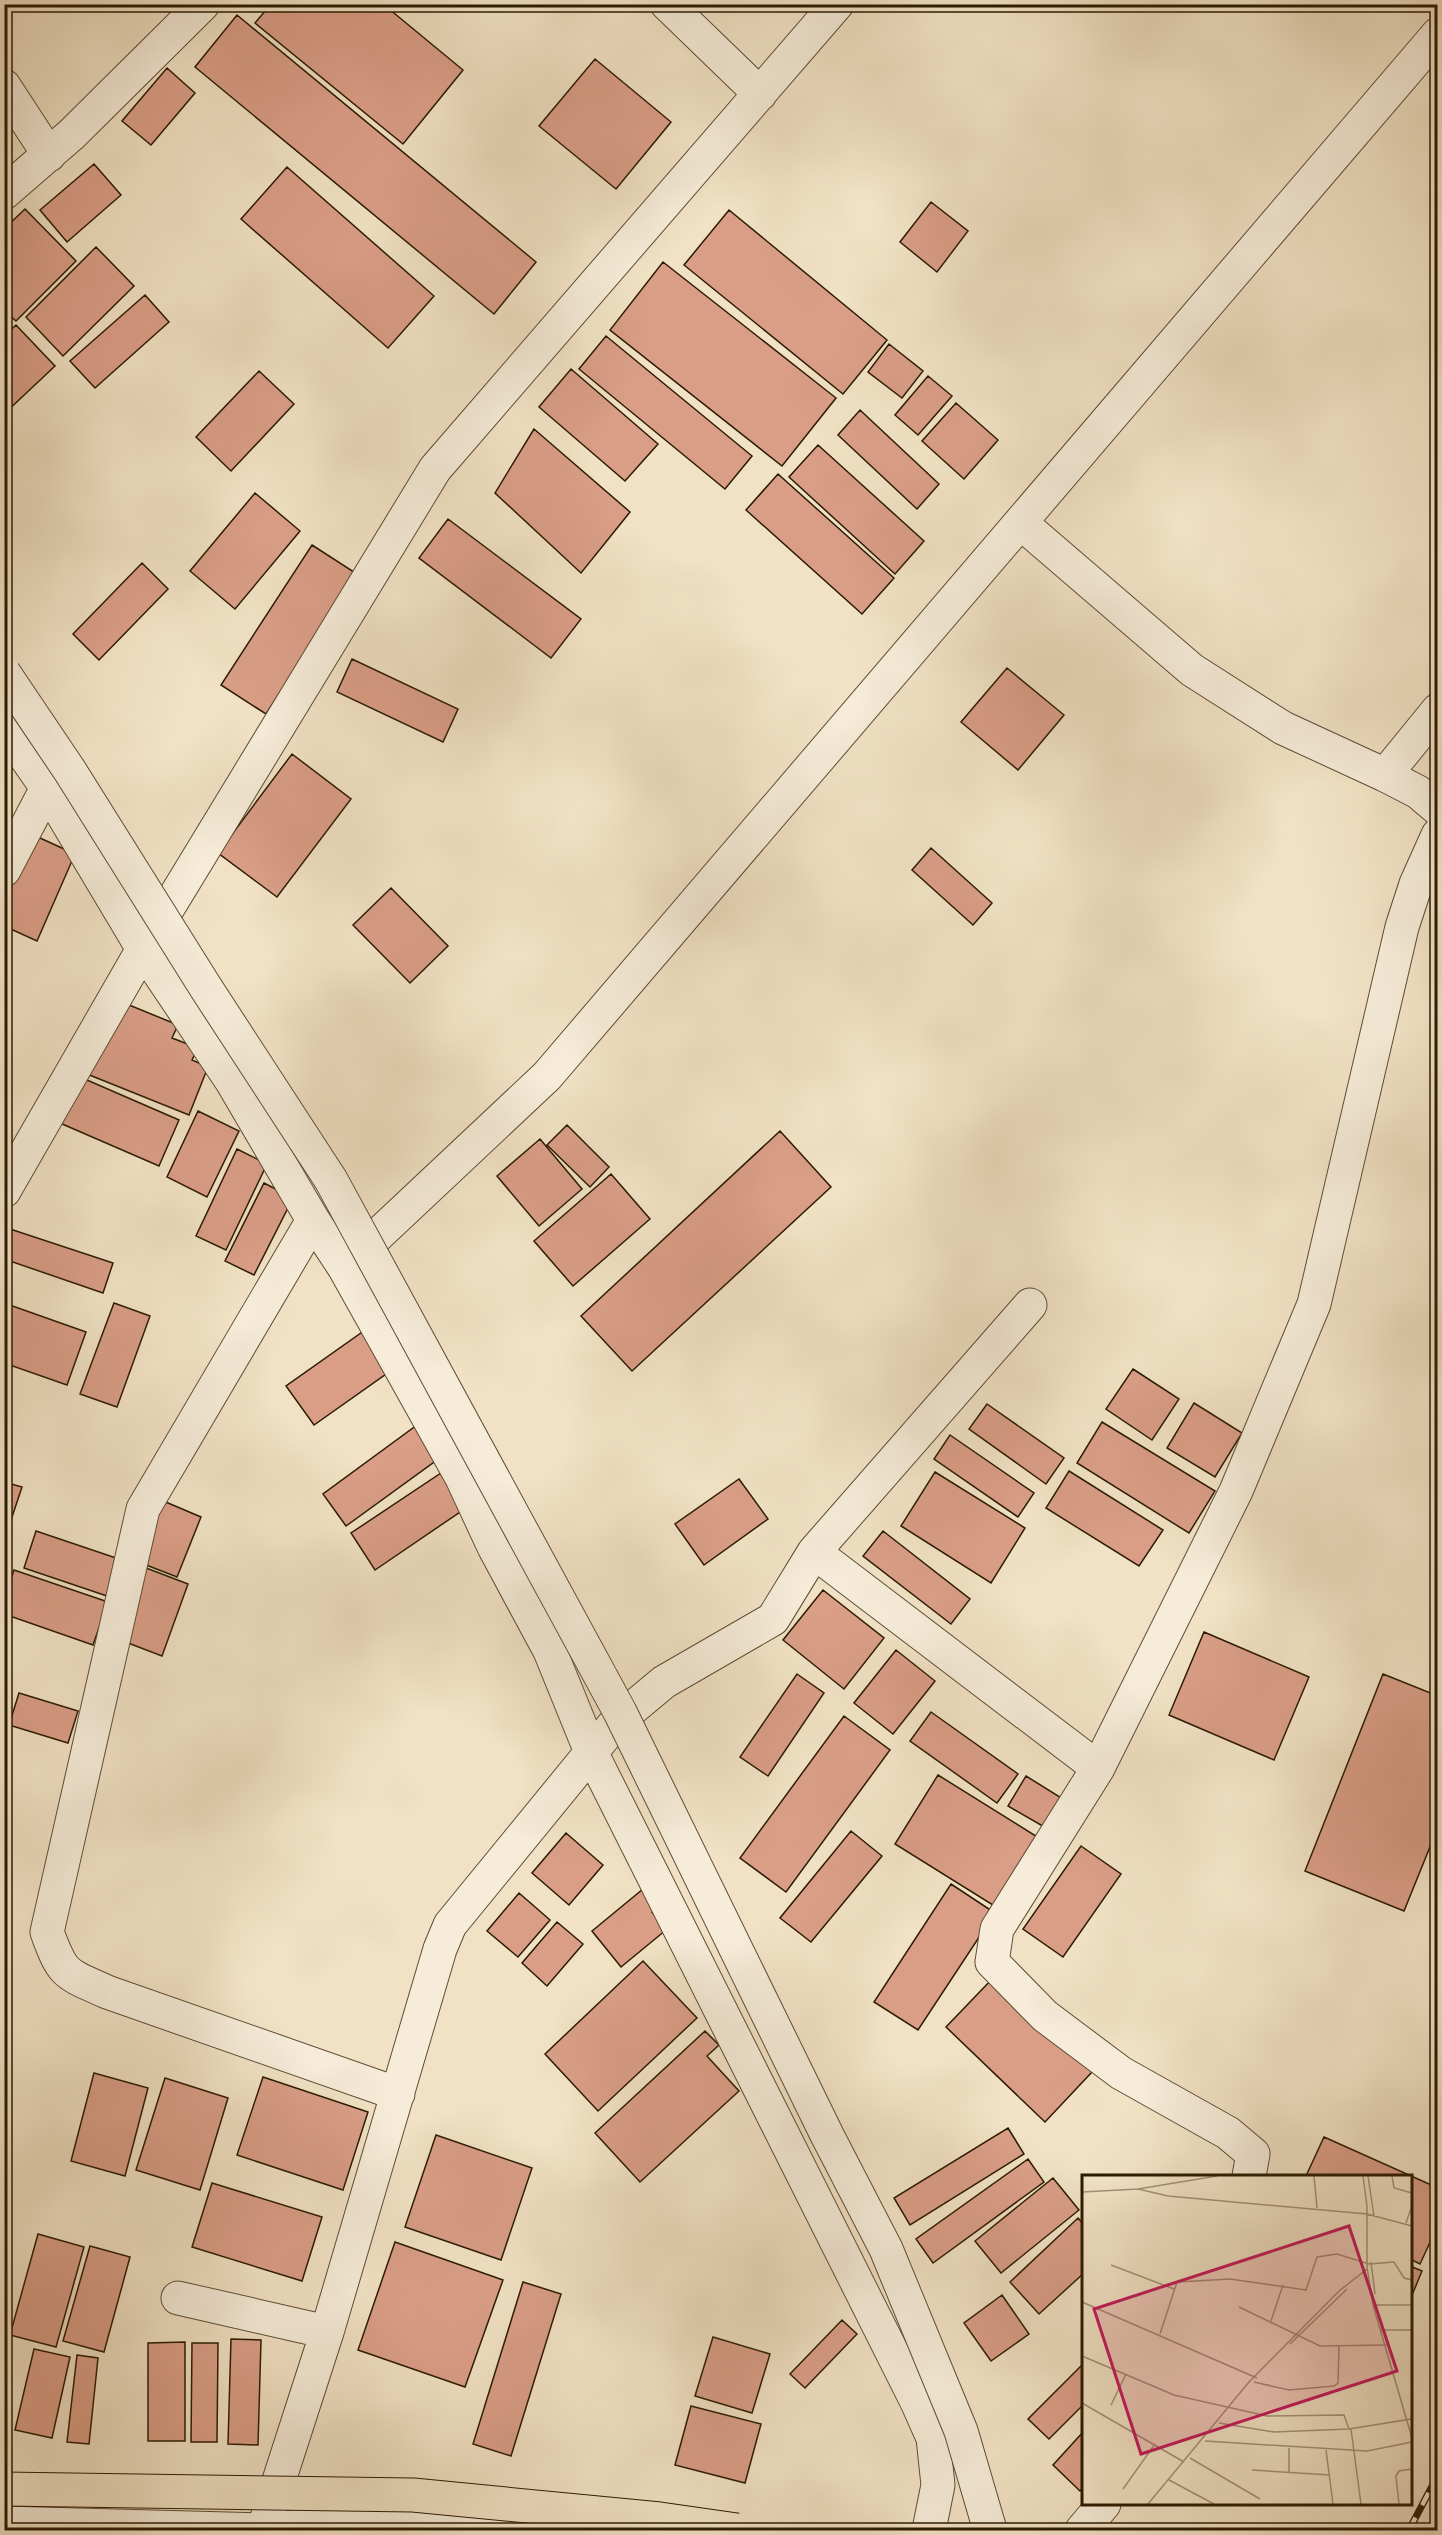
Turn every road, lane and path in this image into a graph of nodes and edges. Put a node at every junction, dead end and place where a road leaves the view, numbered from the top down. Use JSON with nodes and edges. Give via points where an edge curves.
{"nodes":[{"id":1,"x":203,"y":4,"type":"edge"},
{"id":2,"x":668,"y":4,"type":"edge"},
{"id":3,"x":837,"y":4,"type":"edge"},
{"id":4,"x":1437,"y":34,"type":"edge"},
{"id":5,"x":4,"y":86,"type":"edge"},
{"id":6,"x":760,"y":94,"type":"junction"},
{"id":7,"x":49,"y":155,"type":"junction"},
{"id":8,"x":4,"y":194,"type":"edge"},
{"id":9,"x":1020,"y":523,"type":"junction"},
{"id":10,"x":4,"y":673,"type":"edge"},
{"id":11,"x":1437,"y":710,"type":"edge"},
{"id":12,"x":4,"y":726,"type":"edge"},
{"id":13,"x":1385,"y":775,"type":"junction"},
{"id":14,"x":47,"y":788,"type":"junction"},
{"id":15,"x":1437,"y":809,"type":"edge"},
{"id":16,"x":1437,"y":836,"type":"edge"},
{"id":17,"x":4,"y":870,"type":"edge"},
{"id":18,"x":143,"y":949,"type":"junction"},
{"id":19,"x":4,"y":1191,"type":"edge"},
{"id":20,"x":313,"y":1220,"type":"junction"},
{"id":21,"x":344,"y":1267,"type":"junction"},
{"id":22,"x":1030,"y":1305,"type":"dead end"},
{"id":23,"x":814,"y":1552,"type":"junction"},
{"id":24,"x":591,"y":1752,"type":"junction"},
{"id":25,"x":1098,"y":1768,"type":"junction"},
{"id":26,"x":398,"y":2094,"type":"junction"},
{"id":27,"x":1250,"y":2175,"type":"edge"},
{"id":28,"x":178,"y":2298,"type":"dead end"},
{"id":29,"x":327,"y":2332,"type":"junction"},
{"id":30,"x":4,"y":2489,"type":"edge"},
{"id":31,"x":1103,"y":2505,"type":"edge"},
{"id":32,"x":4,"y":2523,"type":"edge"},
{"id":33,"x":406,"y":2523,"type":"edge"},
{"id":34,"x":263,"y":2530,"type":"edge"},
{"id":35,"x":538,"y":2530,"type":"edge"},
{"id":36,"x":737,"y":2530,"type":"edge"},
{"id":37,"x":929,"y":2530,"type":"edge"},
{"id":38,"x":990,"y":2530,"type":"edge"},
{"id":39,"x":1082,"y":2530,"type":"edge"}],
"edges":[{"from":1,"to":7,"type":"street"},
{"from":2,"to":6,"type":"street"},
{"from":3,"to":6,"type":"street"},
{"from":4,"to":9,"type":"street"},
{"from":5,"to":7,"type":"street"},
{"from":6,"to":18,"type":"street","via":[[435,468]]},
{"from":7,"to":8,"type":"street"},
{"from":9,"to":13,"type":"street","via":[[1192,670],[1283,728]]},
{"from":9,"to":21,"type":"street","via":[[548,1076]]},
{"from":10,"to":38,"type":"street","bridge":true,"via":[[331,1180],[620,1712],[886,2249],[961,2431]]},
{"from":11,"to":13,"type":"street"},
{"from":12,"to":14,"type":"street"},
{"from":13,"to":15,"type":"street","via":[[1418,792]]},
{"from":14,"to":17,"type":"street"},
{"from":14,"to":18,"type":"street"},
{"from":16,"to":25,"type":"street","via":[[1402,927],[1314,1304],[1236,1491]]},
{"from":18,"to":19,"type":"street"},
{"from":18,"to":20,"type":"street","via":[[231,1080]]},
{"from":20,"to":21,"type":"street"},
{"from":20,"to":26,"type":"street","via":[[143,1509],[47,1932],[67,1974],[107,1992]]},
{"from":21,"to":24,"type":"street","via":[[462,1478],[550,1651]]},
{"from":22,"to":23,"type":"street"},
{"from":23,"to":24,"type":"street","via":[[773,1619],[664,1682],[616,1722]]},
{"from":23,"to":25,"type":"street"},
{"from":24,"to":26,"type":"street","via":[[450,1925]]},
{"from":24,"to":37,"type":"street","via":[[933,2438],[938,2486]]},
{"from":25,"to":27,"type":"street","via":[[997,1929],[992,1962],[1045,2016],[1120,2073],[1228,2133],[1253,2154]]},
{"from":26,"to":29,"type":"street"},
{"from":28,"to":29,"type":"street"},
{"from":29,"to":34,"type":"street"},
{"from":30,"to":36,"type":"highway","bridge":true,"via":[[413,2495]]},
{"from":31,"to":39,"type":"street"},
{"from":32,"to":34,"type":"street"},
{"from":33,"to":34,"type":"street"},
{"from":33,"to":35,"type":"street"}]}
